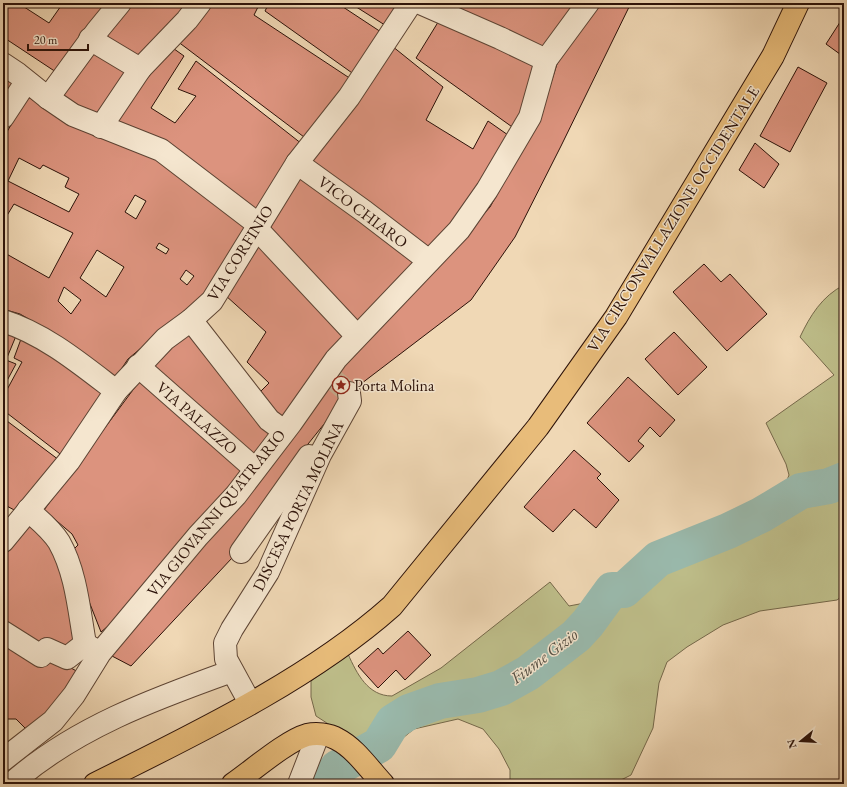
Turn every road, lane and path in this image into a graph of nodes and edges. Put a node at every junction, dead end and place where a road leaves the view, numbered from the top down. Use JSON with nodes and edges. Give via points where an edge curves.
{"nodes":[{"id":1,"x":120,"y":3,"type":"edge"},
{"id":2,"x":200,"y":3,"type":"edge"},
{"id":3,"x":411,"y":3,"type":"edge"},
{"id":4,"x":420,"y":3,"type":"edge"},
{"id":5,"x":588,"y":3,"type":"edge"},
{"id":6,"x":798,"y":3,"type":"edge"},
{"id":7,"x":90,"y":39,"type":"junction"},
{"id":8,"x":546,"y":60,"type":"junction"},
{"id":9,"x":3,"y":64,"type":"edge"},
{"id":10,"x":140,"y":69,"type":"junction"},
{"id":11,"x":26,"y":82,"type":"junction"},
{"id":12,"x":48,"y":98,"type":"junction"},
{"id":13,"x":3,"y":117,"type":"edge"},
{"id":14,"x":101,"y":127,"type":"junction"},
{"id":15,"x":297,"y":163,"type":"junction"},
{"id":16,"x":258,"y":227,"type":"junction"},
{"id":17,"x":429,"y":261,"type":"junction"},
{"id":18,"x":191,"y":320,"type":"junction"},
{"id":19,"x":3,"y":321,"type":"edge"},
{"id":20,"x":357,"y":336,"type":"junction"},
{"id":21,"x":138,"y":366,"type":"junction"},
{"id":22,"x":336,"y":382,"type":"junction"},
{"id":23,"x":116,"y":391,"type":"junction"},
{"id":24,"x":284,"y":431,"type":"junction"},
{"id":25,"x":320,"y":455,"type":"junction"},
{"id":26,"x":255,"y":469,"type":"junction"},
{"id":27,"x":17,"y":515,"type":"edge"},
{"id":28,"x":3,"y":541,"type":"edge"},
{"id":29,"x":241,"y":552,"type":"dead end"},
{"id":30,"x":3,"y":632,"type":"edge"},
{"id":31,"x":92,"y":648,"type":"junction"},
{"id":32,"x":232,"y":672,"type":"junction"},
{"id":33,"x":250,"y":704,"type":"junction"},
{"id":34,"x":318,"y":735,"type":"junction"},
{"id":35,"x":3,"y":760,"type":"edge"},
{"id":36,"x":12,"y":784,"type":"edge"},
{"id":37,"x":96,"y":784,"type":"edge"},
{"id":38,"x":233,"y":784,"type":"edge"},
{"id":39,"x":299,"y":784,"type":"edge"},
{"id":40,"x":383,"y":784,"type":"edge"}],
"edges":[{"from":1,"to":7,"type":"street"},
{"from":2,"to":10,"type":"street"},
{"from":3,"to":15,"type":"street","name":"VIA CORFINIO","via":[[349,97]]},
{"from":4,"to":8,"type":"street"},
{"from":5,"to":8,"type":"street","name":"VIA GIOVANNI QUATRARIO"},
{"from":6,"to":33,"type":"main road","name":"VIA CIRCONVALLAZIONE OCCIDENTALE","via":[[773,56],[616,316],[538,427],[392,606],[367,628]]},
{"from":7,"to":10,"type":"street"},
{"from":7,"to":12,"type":"street"},
{"from":8,"to":17,"type":"street","name":"VIA GIOVANNI QUATRARIO","via":[[530,118],[487,190],[459,230]]},
{"from":9,"to":11,"type":"street"},
{"from":10,"to":14,"type":"street"},
{"from":11,"to":12,"type":"street"},
{"from":11,"to":13,"type":"street"},
{"from":12,"to":14,"type":"street","via":[[73,115]]},
{"from":14,"to":16,"type":"street","via":[[161,150]]},
{"from":15,"to":16,"type":"street","name":"VIA CORFINIO"},
{"from":15,"to":17,"type":"street","name":"VICO CHIARO"},
{"from":16,"to":18,"type":"street","name":"VIA CORFINIO","via":[[212,301]]},
{"from":16,"to":20,"type":"street"},
{"from":17,"to":20,"type":"street","name":"VIA GIOVANNI QUATRARIO"},
{"from":18,"to":21,"type":"street","name":"VIA CORFINIO","via":[[166,339]]},
{"from":18,"to":24,"type":"street","via":[[268,420]]},
{"from":19,"to":23,"type":"street","via":[[54,346]]},
{"from":20,"to":22,"type":"street","name":"VIA GIOVANNI QUATRARIO"},
{"from":21,"to":23,"type":"street","name":"VIA CORFINIO"},
{"from":21,"to":26,"type":"street","name":"VIA PALAZZO"},
{"from":22,"to":24,"type":"street","name":"VIA GIOVANNI QUATRARIO"},
{"from":22,"to":25,"type":"street","name":"DISCESA PORTA MOLINA","via":[[350,399]]},
{"from":23,"to":27,"type":"street","name":"VIA CORFINIO","via":[[69,461]]},
{"from":24,"to":26,"type":"street","name":"VIA GIOVANNI QUATRARIO"},
{"from":25,"to":29,"type":"street","via":[[314,454],[308,458]]},
{"from":25,"to":32,"type":"street","name":"DISCESA PORTA MOLINA","via":[[268,572],[228,636],[225,651]]},
{"from":26,"to":31,"type":"street","name":"VIA GIOVANNI QUATRARIO","via":[[236,495]]},
{"from":27,"to":28,"type":"street","name":"VIA CORFINIO"},
{"from":27,"to":31,"type":"street","via":[[50,531],[58,542],[76,588]]},
{"from":30,"to":31,"type":"street","via":[[41,656],[47,649],[67,658]]},
{"from":31,"to":35,"type":"street","via":[[74,695],[40,734]]},
{"from":32,"to":33,"type":"street","name":"DISCESA PORTA MOLINA"},
{"from":32,"to":36,"type":"street","via":[[183,689],[96,726],[50,754]]},
{"from":33,"to":37,"type":"main road","name":"VIA CIRCONVALLAZIONE OCCIDENTALE"},
{"from":34,"to":38,"type":"main road","via":[[300,738]]},
{"from":34,"to":39,"type":"street"},
{"from":34,"to":40,"type":"main road","via":[[327,735],[348,746]]}]}
